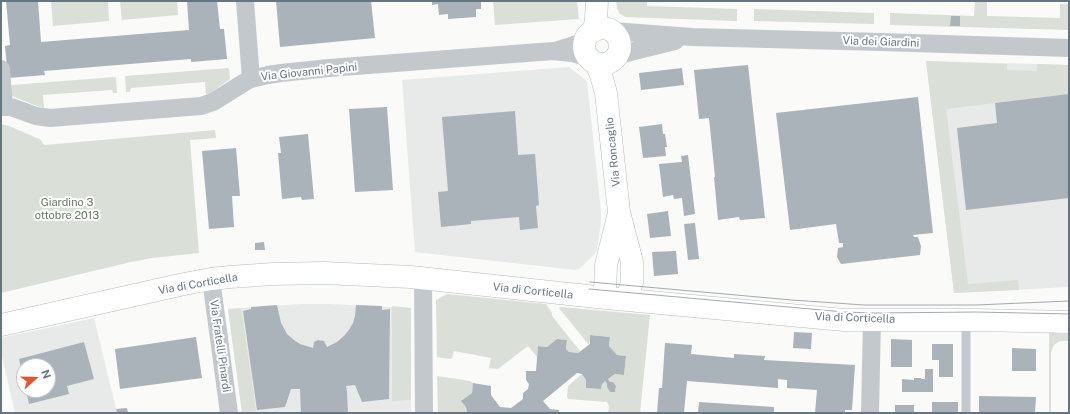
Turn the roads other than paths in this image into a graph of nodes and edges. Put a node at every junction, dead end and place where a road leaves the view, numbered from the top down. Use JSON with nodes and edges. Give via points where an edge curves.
{"nodes":[{"id":1,"x":245,"y":1,"type":"edge"},
{"id":2,"x":597,"y":1,"type":"edge"},
{"id":3,"x":692,"y":37,"type":"junction"},
{"id":4,"x":601,"y":46,"type":"junction"},
{"id":5,"x":1069,"y":48,"type":"edge"},
{"id":6,"x":1,"y":69,"type":"edge"},
{"id":7,"x":251,"y":79,"type":"junction"},
{"id":8,"x":2,"y":107,"type":"edge"},
{"id":9,"x":211,"y":279,"type":"junction"},
{"id":10,"x":423,"y":279,"type":"junction"},
{"id":11,"x":617,"y":299,"type":"junction"},
{"id":12,"x":872,"y":320,"type":"junction"},
{"id":13,"x":966,"y":320,"type":"junction"},
{"id":14,"x":1069,"y":322,"type":"edge"},
{"id":15,"x":1,"y":325,"type":"edge"},
{"id":16,"x":229,"y":413,"type":"edge"},
{"id":17,"x":424,"y":413,"type":"edge"},
{"id":18,"x":870,"y":413,"type":"edge"},
{"id":19,"x":966,"y":413,"type":"edge"}],
"edges":[{"from":1,"to":7,"type":"street"},
{"from":2,"to":4,"type":"street","name":"Via Roncaglio"},
{"from":3,"to":4,"type":"street","name":"Via dei Giardini"},
{"from":3,"to":4,"type":"street","name":"Via dei Giardini"},
{"from":3,"to":5,"type":"street","name":"Via dei Giardini"},
{"from":4,"to":7,"type":"street","name":"Via Giovanni Papini","via":[[577,44],[553,51],[329,68]]},
{"from":4,"to":11,"type":"street","name":"Via Roncaglio","via":[[619,212],[606,265],[605,290]]},
{"from":6,"to":8,"type":"street"},
{"from":7,"to":8,"type":"street","name":"Via Giovanni Papini","via":[[205,105],[50,118]]},
{"from":9,"to":10,"type":"street","name":"Via di Corticella","via":[[324,273]]},
{"from":9,"to":15,"type":"street","name":"Via di Corticella"},
{"from":9,"to":16,"type":"street","name":"Via Fratelli Pinardi"},
{"from":10,"to":11,"type":"street","name":"Via di Corticella"},
{"from":10,"to":17,"type":"street"},
{"from":11,"to":12,"type":"street","name":"Via di Corticella","via":[[833,319]]},
{"from":12,"to":13,"type":"street","name":"Via di Corticella"},
{"from":12,"to":18,"type":"street"},
{"from":13,"to":14,"type":"street","name":"Via di Corticella"},
{"from":13,"to":19,"type":"lane"}]}
